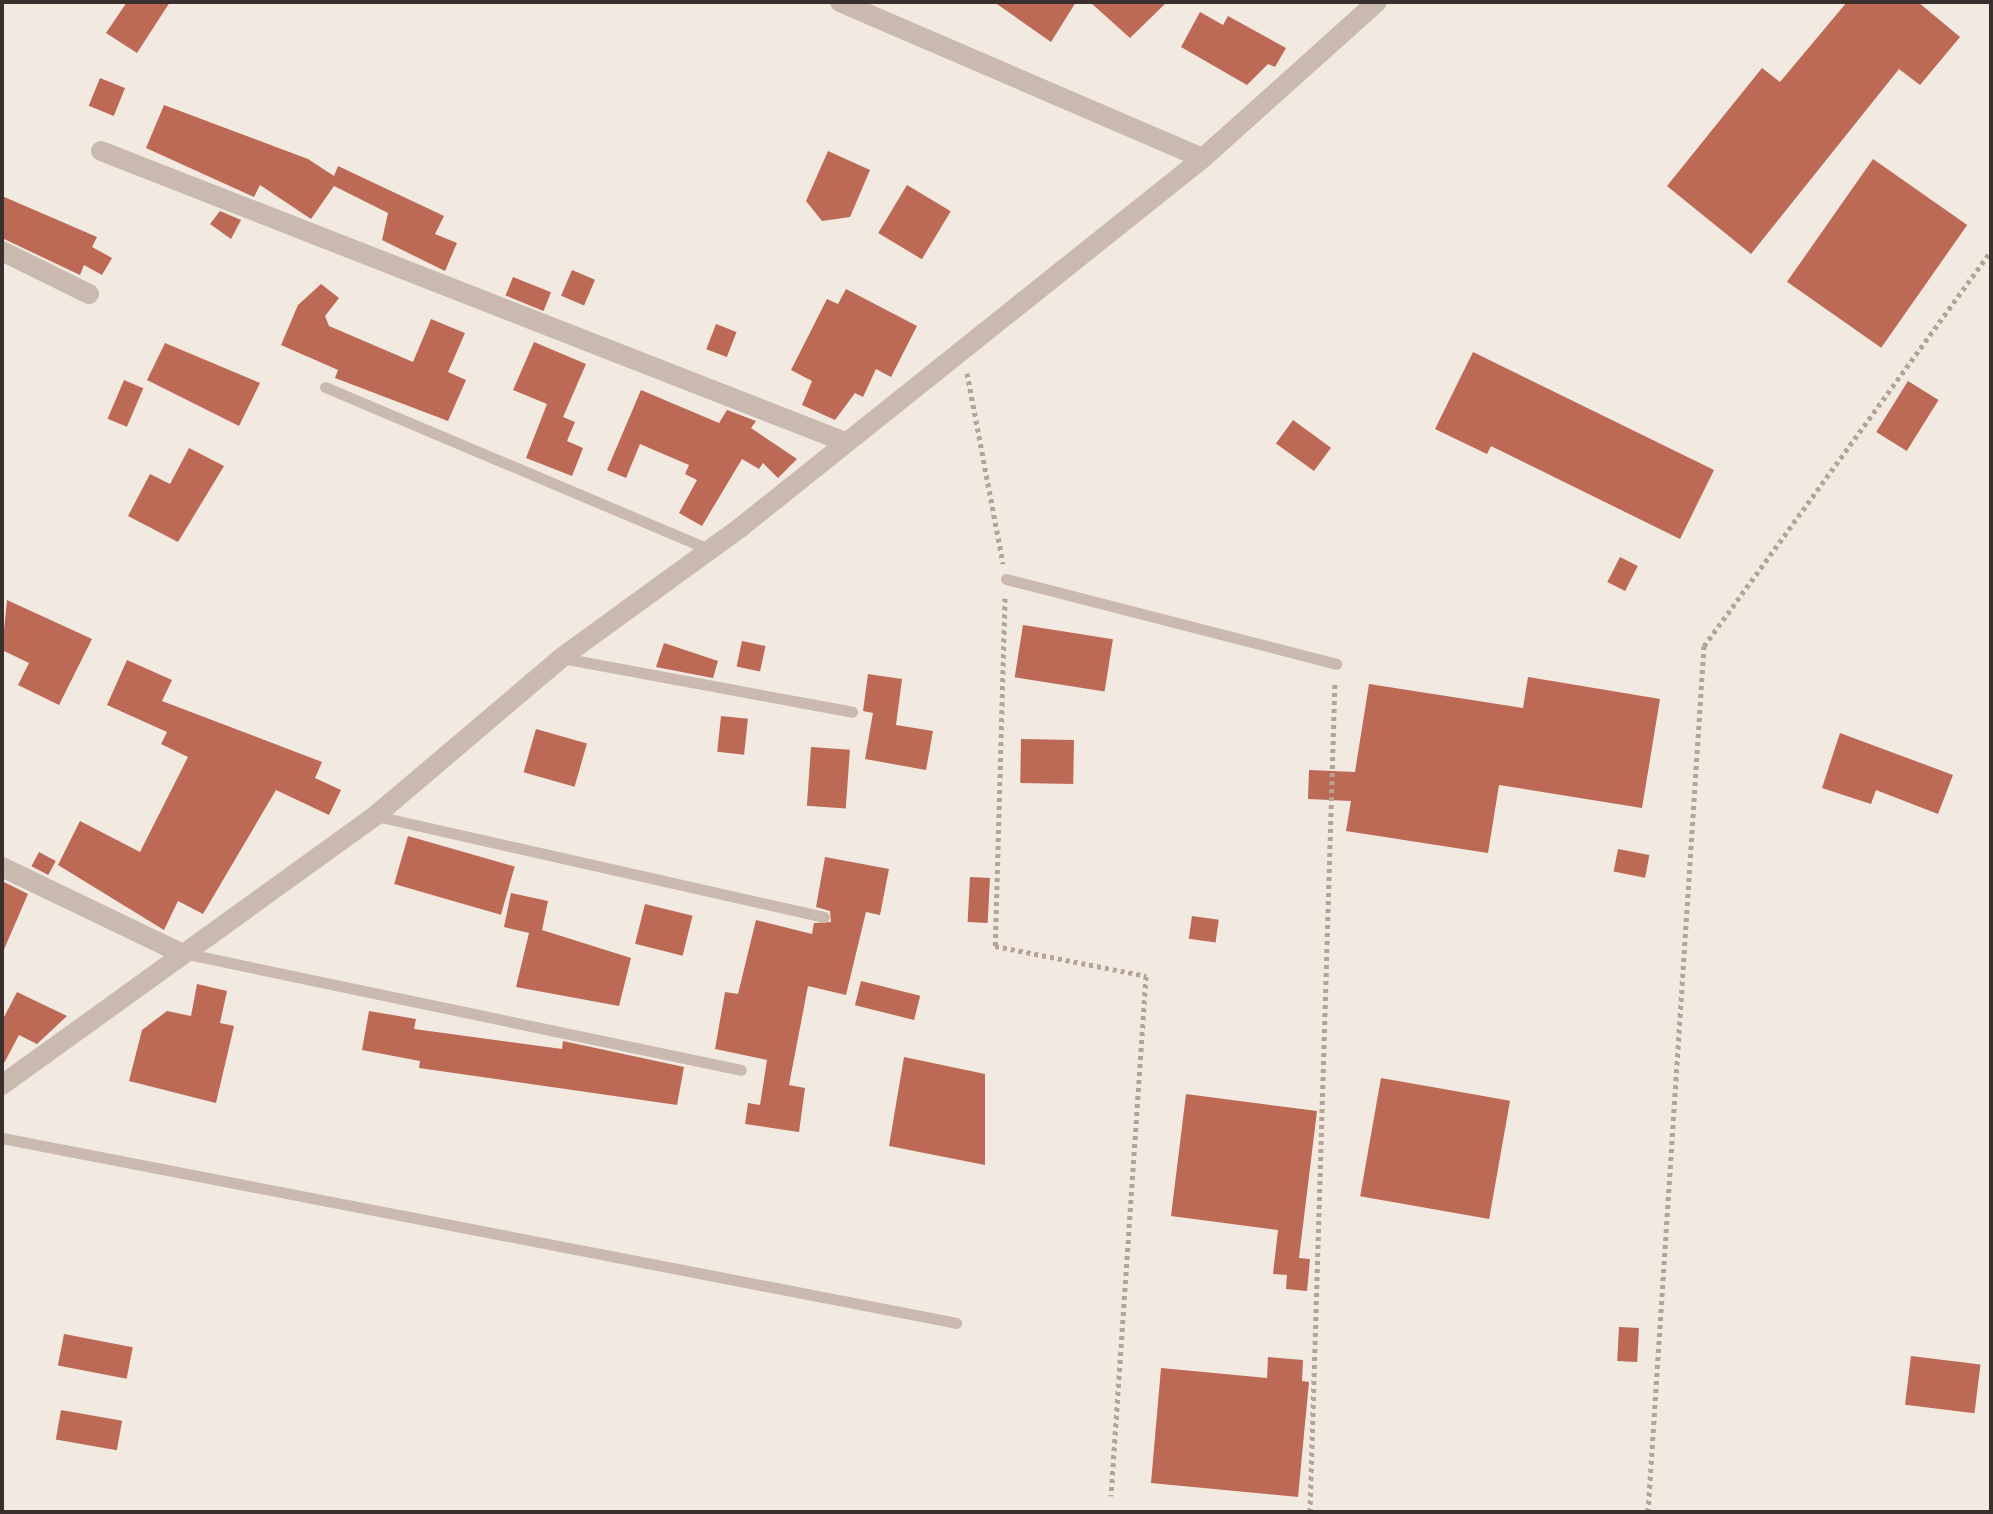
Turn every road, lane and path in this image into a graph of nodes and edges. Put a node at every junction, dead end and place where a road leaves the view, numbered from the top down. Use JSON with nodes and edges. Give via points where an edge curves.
{"nodes":[{"id":1,"x":840,"y":2,"type":"edge"},
{"id":2,"x":1377,"y":2,"type":"edge"},
{"id":3,"x":101,"y":151,"type":"dead end"},
{"id":4,"x":1203,"y":158,"type":"junction"},
{"id":5,"x":2,"y":251,"type":"edge"},
{"id":6,"x":1991,"y":251,"type":"edge"},
{"id":7,"x":89,"y":294,"type":"dead end"},
{"id":8,"x":963,"y":348,"type":"junction"},
{"id":9,"x":325,"y":387,"type":"dead end"},
{"id":10,"x":845,"y":442,"type":"junction"},
{"id":11,"x":710,"y":551,"type":"junction"},
{"id":12,"x":1006,"y":579,"type":"junction"},
{"id":13,"x":561,"y":658,"type":"junction"},
{"id":14,"x":1336,"y":664,"type":"joint"},
{"id":15,"x":852,"y":712,"type":"dead end"},
{"id":16,"x":375,"y":816,"type":"junction"},
{"id":17,"x":2,"y":867,"type":"edge"},
{"id":18,"x":824,"y":917,"type":"dead end"},
{"id":19,"x":179,"y":952,"type":"junction"},
{"id":20,"x":741,"y":1070,"type":"dead end"},
{"id":21,"x":2,"y":1085,"type":"edge"},
{"id":22,"x":2,"y":1138,"type":"edge"},
{"id":23,"x":956,"y":1323,"type":"dead end"},
{"id":24,"x":1111,"y":1496,"type":"dead end"},
{"id":25,"x":1310,"y":1512,"type":"edge"},
{"id":26,"x":1648,"y":1512,"type":"edge"}],
"edges":[{"from":1,"to":4,"type":"street"},
{"from":2,"to":4,"type":"street"},
{"from":3,"to":10,"type":"street"},
{"from":4,"to":8,"type":"street"},
{"from":5,"to":7,"type":"street"},
{"from":6,"to":26,"type":"path","via":[[1704,646]]},
{"from":8,"to":10,"type":"street"},
{"from":8,"to":12,"type":"path"},
{"from":9,"to":11,"type":"lane"},
{"from":10,"to":11,"type":"street"},
{"from":11,"to":13,"type":"street"},
{"from":12,"to":14,"type":"lane"},
{"from":12,"to":24,"type":"path","via":[[995,946],[1146,976]]},
{"from":13,"to":15,"type":"lane"},
{"from":13,"to":16,"type":"street"},
{"from":14,"to":25,"type":"path"},
{"from":16,"to":18,"type":"lane"},
{"from":16,"to":19,"type":"street"},
{"from":17,"to":19,"type":"street"},
{"from":19,"to":20,"type":"lane"},
{"from":19,"to":21,"type":"street"},
{"from":22,"to":23,"type":"lane"}]}
